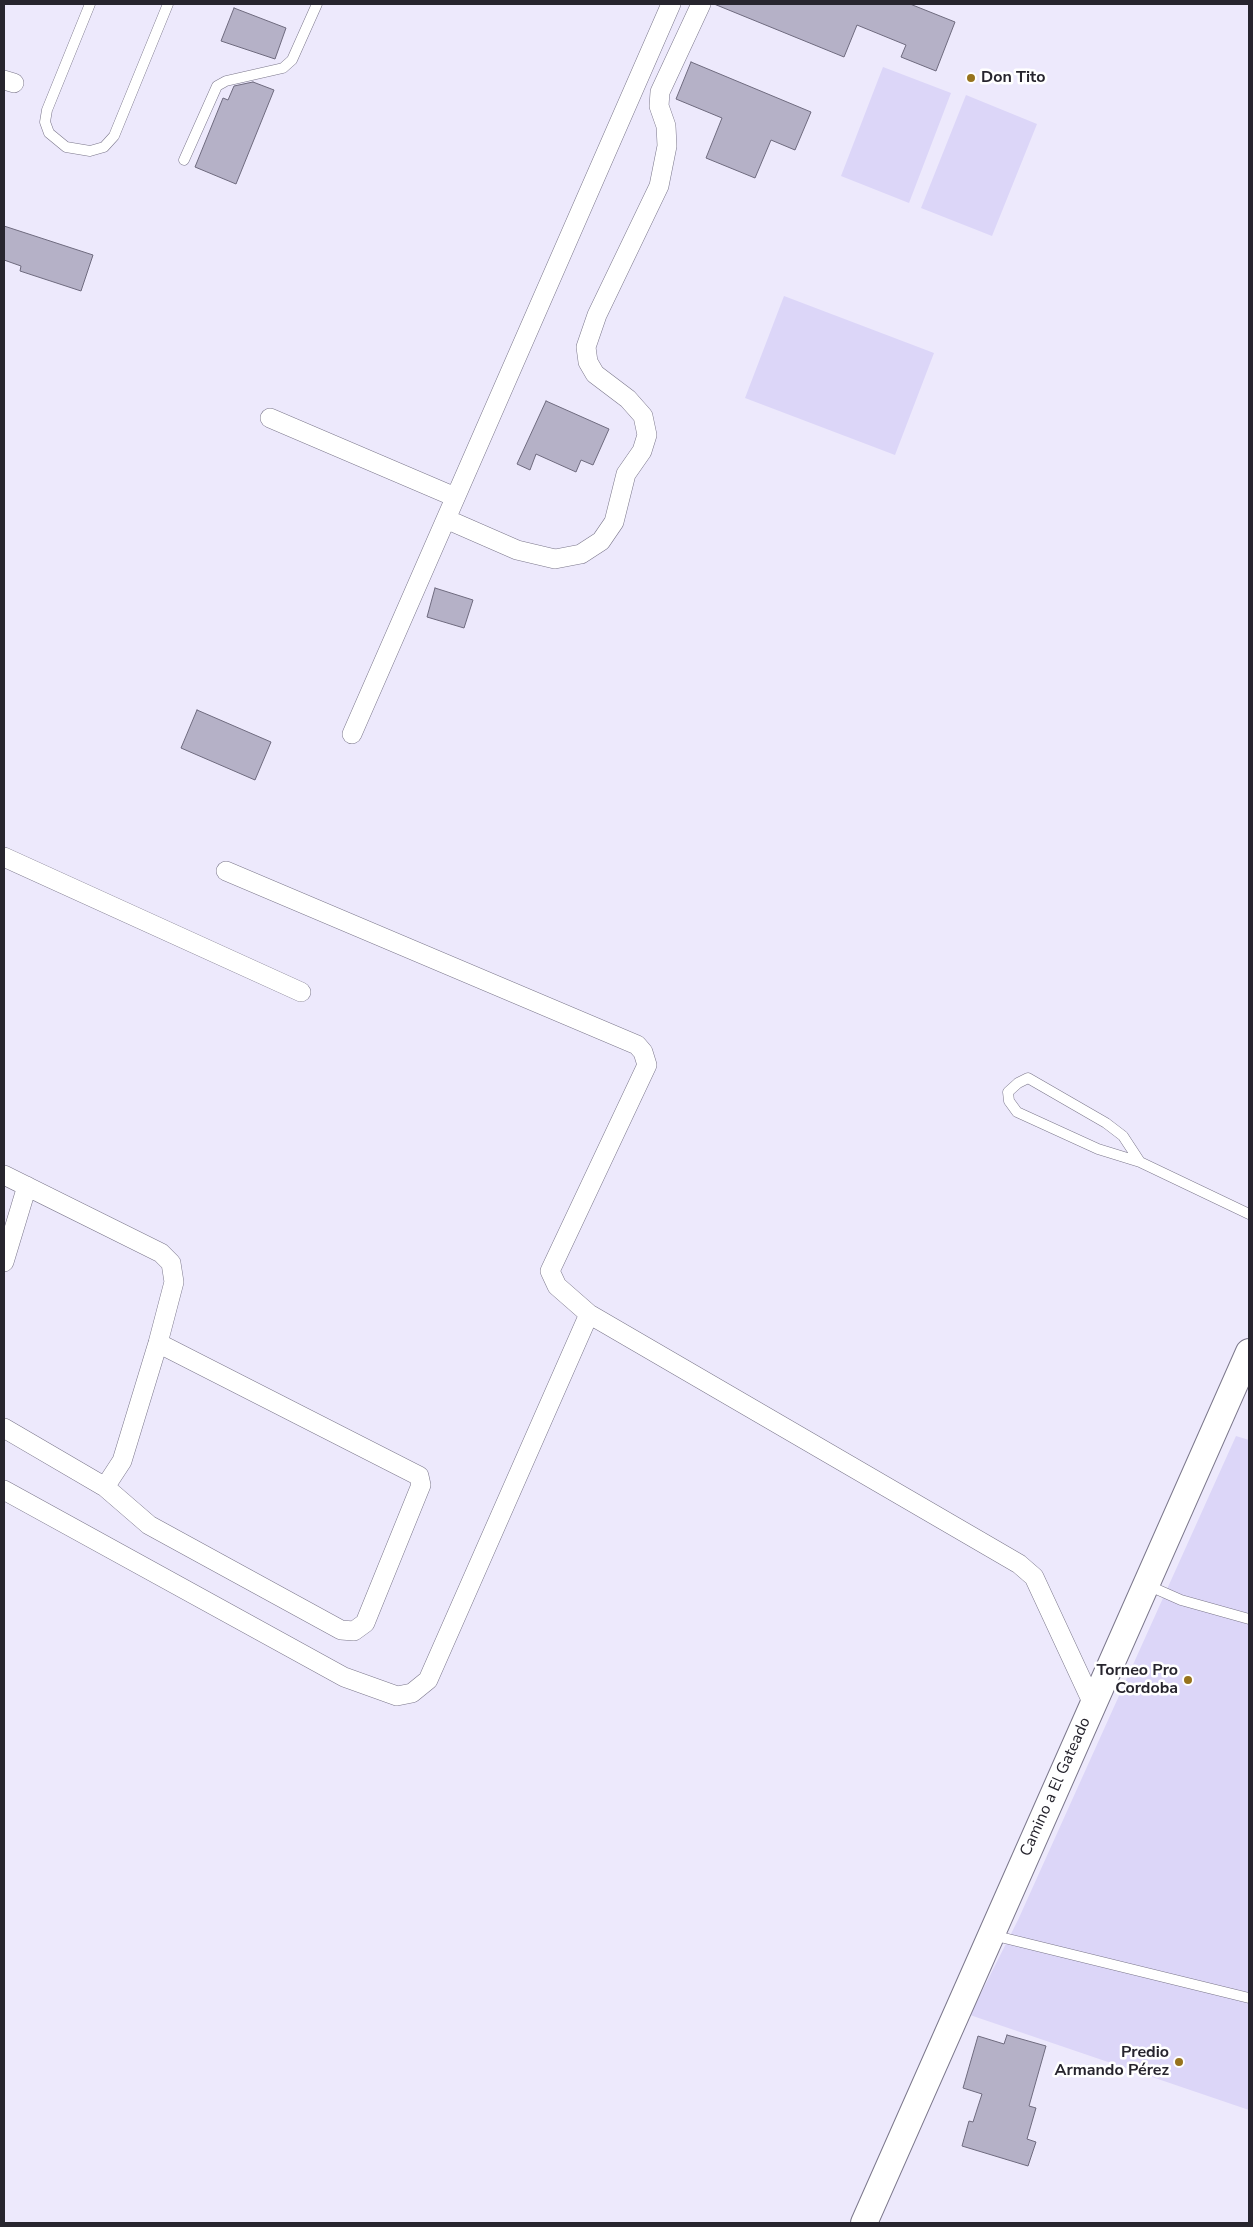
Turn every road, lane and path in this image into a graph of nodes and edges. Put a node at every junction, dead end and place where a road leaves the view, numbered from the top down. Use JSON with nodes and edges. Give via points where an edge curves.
{"nodes":[{"id":1,"x":90,"y":4,"type":"edge"},
{"id":2,"x":168,"y":4,"type":"edge"},
{"id":3,"x":317,"y":4,"type":"edge"},
{"id":4,"x":671,"y":4,"type":"edge"},
{"id":5,"x":701,"y":4,"type":"edge"},
{"id":6,"x":630,"y":96,"type":"junction"},
{"id":7,"x":659,"y":106,"type":"junction"},
{"id":8,"x":184,"y":160,"type":"dead end"},
{"id":9,"x":270,"y":418,"type":"dead end"},
{"id":10,"x":456,"y":497,"type":"junction"},
{"id":11,"x":446,"y":519,"type":"junction"},
{"id":12,"x":352,"y":734,"type":"dead end"},
{"id":13,"x":4,"y":857,"type":"edge"},
{"id":14,"x":226,"y":871,"type":"dead end"},
{"id":15,"x":301,"y":992,"type":"dead end"},
{"id":16,"x":1140,"y":1162,"type":"junction"},
{"id":17,"x":4,"y":1174,"type":"edge"},
{"id":18,"x":26,"y":1186,"type":"junction"},
{"id":19,"x":1249,"y":1214,"type":"edge"},
{"id":20,"x":4,"y":1262,"type":"edge"},
{"id":21,"x":589,"y":1314,"type":"junction"},
{"id":22,"x":158,"y":1343,"type":"junction"},
{"id":23,"x":1249,"y":1352,"type":"edge"},
{"id":24,"x":4,"y":1428,"type":"edge"},
{"id":25,"x":105,"y":1487,"type":"junction"},
{"id":26,"x":4,"y":1490,"type":"edge"},
{"id":27,"x":1146,"y":1584,"type":"junction"},
{"id":28,"x":1249,"y":1619,"type":"edge"},
{"id":29,"x":1093,"y":1704,"type":"junction"},
{"id":30,"x":991,"y":1935,"type":"junction"},
{"id":31,"x":1249,"y":1998,"type":"edge"},
{"id":32,"x":864,"y":2223,"type":"edge"}],
"edges":[{"from":1,"to":2,"type":"lane","via":[[45,122],[49,133],[66,147],[90,151],[104,147],[114,136]]},
{"from":3,"to":8,"type":"lane","via":[[292,60],[283,68],[217,86]]},
{"from":4,"to":6,"type":"street"},
{"from":5,"to":7,"type":"street","via":[[660,92]]},
{"from":6,"to":7,"type":"street"},
{"from":6,"to":10,"type":"street"},
{"from":7,"to":11,"type":"street","via":[[666,126],[667,146],[659,186],[597,315],[586,348],[588,362],[596,374],[628,399],[643,416],[647,435],[642,451],[626,474],[614,522],[601,541],[581,554],[555,559],[517,550]]},
{"from":9,"to":10,"type":"street"},
{"from":10,"to":11,"type":"street"},
{"from":11,"to":12,"type":"street"},
{"from":13,"to":15,"type":"street"},
{"from":14,"to":21,"type":"street","via":[[637,1046],[643,1052],[647,1065],[550,1271],[557,1286]]},
{"from":16,"to":16,"type":"lane","via":[[1124,1136],[1028,1078],[1008,1092],[1009,1101],[1017,1112],[1098,1149]]},
{"from":16,"to":19,"type":"lane"},
{"from":17,"to":18,"type":"street"},
{"from":18,"to":20,"type":"street"},
{"from":18,"to":22,"type":"street","via":[[161,1253],[172,1263],[174,1282]]},
{"from":21,"to":26,"type":"street","via":[[428,1680],[412,1693],[397,1696],[344,1677]]},
{"from":21,"to":29,"type":"street","via":[[1019,1564],[1034,1577]]},
{"from":22,"to":25,"type":"street","via":[[122,1461]]},
{"from":22,"to":25,"type":"street","via":[[419,1476],[421,1485],[365,1623],[354,1631],[341,1630],[150,1525]]},
{"from":23,"to":27,"type":"street","name":"Camino a El Gateado"},
{"from":24,"to":25,"type":"street"},
{"from":27,"to":28,"type":"lane","via":[[1181,1600]]},
{"from":27,"to":29,"type":"street","name":"Camino a El Gateado"},
{"from":29,"to":30,"type":"street","name":"Camino a El Gateado"},
{"from":30,"to":31,"type":"lane"},
{"from":30,"to":32,"type":"street","name":"Camino a El Gateado"}]}
